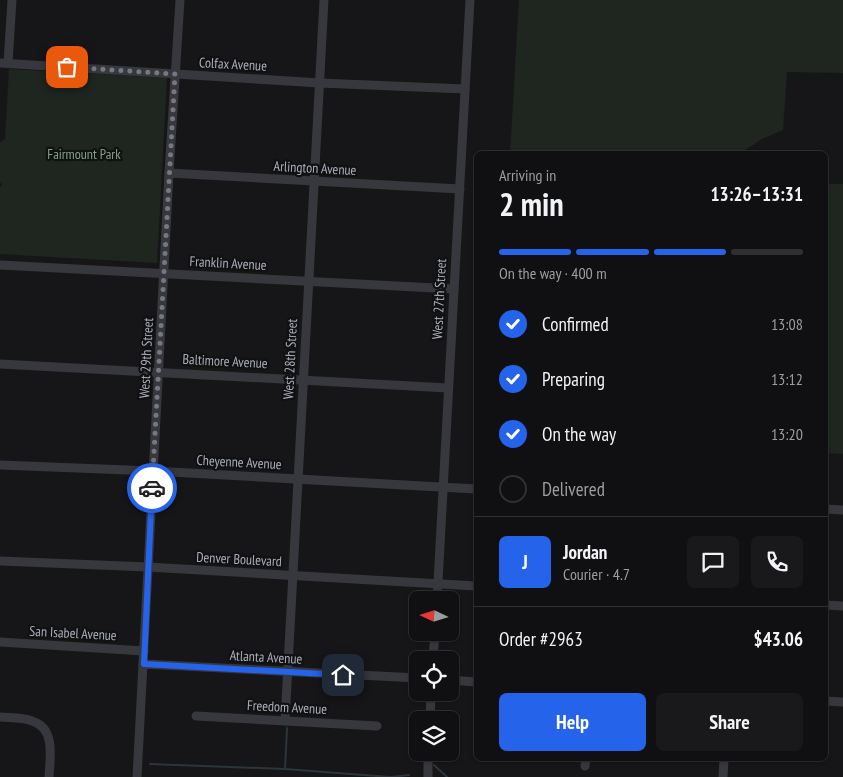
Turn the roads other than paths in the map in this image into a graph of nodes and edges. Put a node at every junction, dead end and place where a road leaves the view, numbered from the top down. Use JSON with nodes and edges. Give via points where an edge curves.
{"nodes":[{"id":1,"x":12,"y":0,"type":"edge"},
{"id":2,"x":180,"y":0,"type":"edge"},
{"id":3,"x":324,"y":0,"type":"edge"},
{"id":4,"x":470,"y":0,"type":"edge"},
{"id":5,"x":4,"y":63,"type":"edge"},
{"id":6,"x":175,"y":74,"type":"junction"},
{"id":7,"x":320,"y":82,"type":"junction"},
{"id":8,"x":465,"y":89,"type":"junction"},
{"id":9,"x":169,"y":174,"type":"junction"},
{"id":10,"x":314,"y":182,"type":"junction"},
{"id":11,"x":460,"y":189,"type":"junction"},
{"id":12,"x":0,"y":265,"type":"edge"},
{"id":13,"x":164,"y":273,"type":"junction"},
{"id":14,"x":308,"y":280,"type":"junction"},
{"id":15,"x":454,"y":289,"type":"junction"},
{"id":16,"x":0,"y":364,"type":"edge"},
{"id":17,"x":159,"y":372,"type":"junction"},
{"id":18,"x":303,"y":380,"type":"junction"},
{"id":19,"x":448,"y":388,"type":"junction"},
{"id":20,"x":0,"y":465,"type":"edge"},
{"id":21,"x":153,"y":471,"type":"junction"},
{"id":22,"x":298,"y":479,"type":"junction"},
{"id":23,"x":442,"y":487,"type":"junction"},
{"id":24,"x":474,"y":489,"type":"edge"},
{"id":25,"x":828,"y":509,"type":"edge"},
{"id":26,"x":843,"y":510,"type":"edge"},
{"id":27,"x":0,"y":561,"type":"edge"},
{"id":28,"x":148,"y":567,"type":"junction"},
{"id":29,"x":293,"y":575,"type":"junction"},
{"id":30,"x":437,"y":583,"type":"junction"},
{"id":31,"x":474,"y":586,"type":"edge"},
{"id":32,"x":437,"y":591,"type":"edge"},
{"id":33,"x":828,"y":605,"type":"edge"},
{"id":34,"x":843,"y":606,"type":"edge"},
{"id":35,"x":0,"y":642,"type":"edge"},
{"id":36,"x":144,"y":651,"type":"junction"},
{"id":37,"x":144,"y":664,"type":"junction"},
{"id":38,"x":287,"y":672,"type":"junction"},
{"id":39,"x":409,"y":678,"type":"edge"},
{"id":40,"x":459,"y":681,"type":"edge"},
{"id":41,"x":474,"y":682,"type":"edge"},
{"id":42,"x":828,"y":701,"type":"edge"},
{"id":43,"x":843,"y":702,"type":"edge"},
{"id":44,"x":196,"y":716,"type":"dead end"},
{"id":45,"x":0,"y":717,"type":"edge"},
{"id":46,"x":285,"y":720,"type":"junction"},
{"id":47,"x":377,"y":726,"type":"dead end"},
{"id":48,"x":428,"y":761,"type":"edge"},
{"id":49,"x":724,"y":761,"type":"edge"},
{"id":50,"x":50,"y":777,"type":"edge"},
{"id":51,"x":137,"y":777,"type":"edge"},
{"id":52,"x":428,"y":777,"type":"edge"},
{"id":53,"x":723,"y":777,"type":"edge"}],
"edges":[{"from":1,"to":5,"type":"street"},
{"from":2,"to":6,"type":"street","name":"West 29th Street"},
{"from":3,"to":7,"type":"street","name":"West 28th Street"},
{"from":4,"to":8,"type":"street","name":"West 27th Street"},
{"from":5,"to":6,"type":"street","name":"Colfax Avenue"},
{"from":6,"to":7,"type":"street","name":"Colfax Avenue"},
{"from":6,"to":9,"type":"street","name":"West 29th Street"},
{"from":7,"to":8,"type":"street","name":"Colfax Avenue"},
{"from":7,"to":10,"type":"street","name":"West 28th Street"},
{"from":8,"to":11,"type":"street","name":"West 27th Street"},
{"from":9,"to":10,"type":"street","name":"Arlington Avenue"},
{"from":9,"to":13,"type":"street","name":"West 29th Street"},
{"from":10,"to":11,"type":"street","name":"Arlington Avenue"},
{"from":10,"to":14,"type":"street","name":"West 28th Street"},
{"from":11,"to":15,"type":"street","name":"West 27th Street"},
{"from":12,"to":13,"type":"street","name":"Franklin Avenue"},
{"from":13,"to":14,"type":"street","name":"Franklin Avenue"},
{"from":13,"to":17,"type":"street","name":"West 29th Street"},
{"from":14,"to":15,"type":"street","name":"Franklin Avenue"},
{"from":14,"to":18,"type":"street","name":"West 28th Street"},
{"from":15,"to":19,"type":"street","name":"West 27th Street"},
{"from":16,"to":17,"type":"street","name":"Baltimore Avenue"},
{"from":17,"to":18,"type":"street","name":"Baltimore Avenue"},
{"from":17,"to":21,"type":"street","name":"West 29th Street"},
{"from":18,"to":19,"type":"street","name":"Baltimore Avenue"},
{"from":18,"to":22,"type":"street","name":"West 28th Street"},
{"from":19,"to":23,"type":"street","name":"West 27th Street"},
{"from":20,"to":21,"type":"street","name":"Cheyenne Avenue"},
{"from":21,"to":22,"type":"street","name":"Cheyenne Avenue"},
{"from":21,"to":28,"type":"street","name":"West 29th Street"},
{"from":22,"to":23,"type":"street","name":"Cheyenne Avenue"},
{"from":22,"to":29,"type":"street","name":"West 28th Street"},
{"from":23,"to":24,"type":"street","name":"Cheyenne Avenue"},
{"from":23,"to":30,"type":"street","name":"West 27th Street"},
{"from":25,"to":26,"type":"street"},
{"from":27,"to":28,"type":"street","name":"Denver Boulevard"},
{"from":28,"to":29,"type":"street","name":"Denver Boulevard"},
{"from":28,"to":36,"type":"street","name":"West 29th Street"},
{"from":29,"to":30,"type":"street","name":"Denver Boulevard"},
{"from":29,"to":38,"type":"street","name":"West 28th Street"},
{"from":30,"to":31,"type":"street","name":"Denver Boulevard"},
{"from":30,"to":32,"type":"street","name":"West 27th Street"},
{"from":33,"to":34,"type":"street"},
{"from":35,"to":36,"type":"street","name":"San Isabel Avenue"},
{"from":36,"to":37,"type":"street","name":"West 29th Street"},
{"from":37,"to":38,"type":"street","name":"Atlanta Avenue"},
{"from":37,"to":51,"type":"street","name":"West 29th Street"},
{"from":38,"to":39,"type":"street","name":"Atlanta Avenue"},
{"from":38,"to":46,"type":"street","name":"West 28th Street"},
{"from":40,"to":41,"type":"street"},
{"from":42,"to":43,"type":"street"},
{"from":44,"to":46,"type":"street","name":"Freedom Avenue"},
{"from":45,"to":50,"type":"street","via":[[31,720],[43,728],[50,741]]},
{"from":46,"to":47,"type":"street","name":"Freedom Avenue"},
{"from":48,"to":52,"type":"street"},
{"from":49,"to":53,"type":"street"}]}
